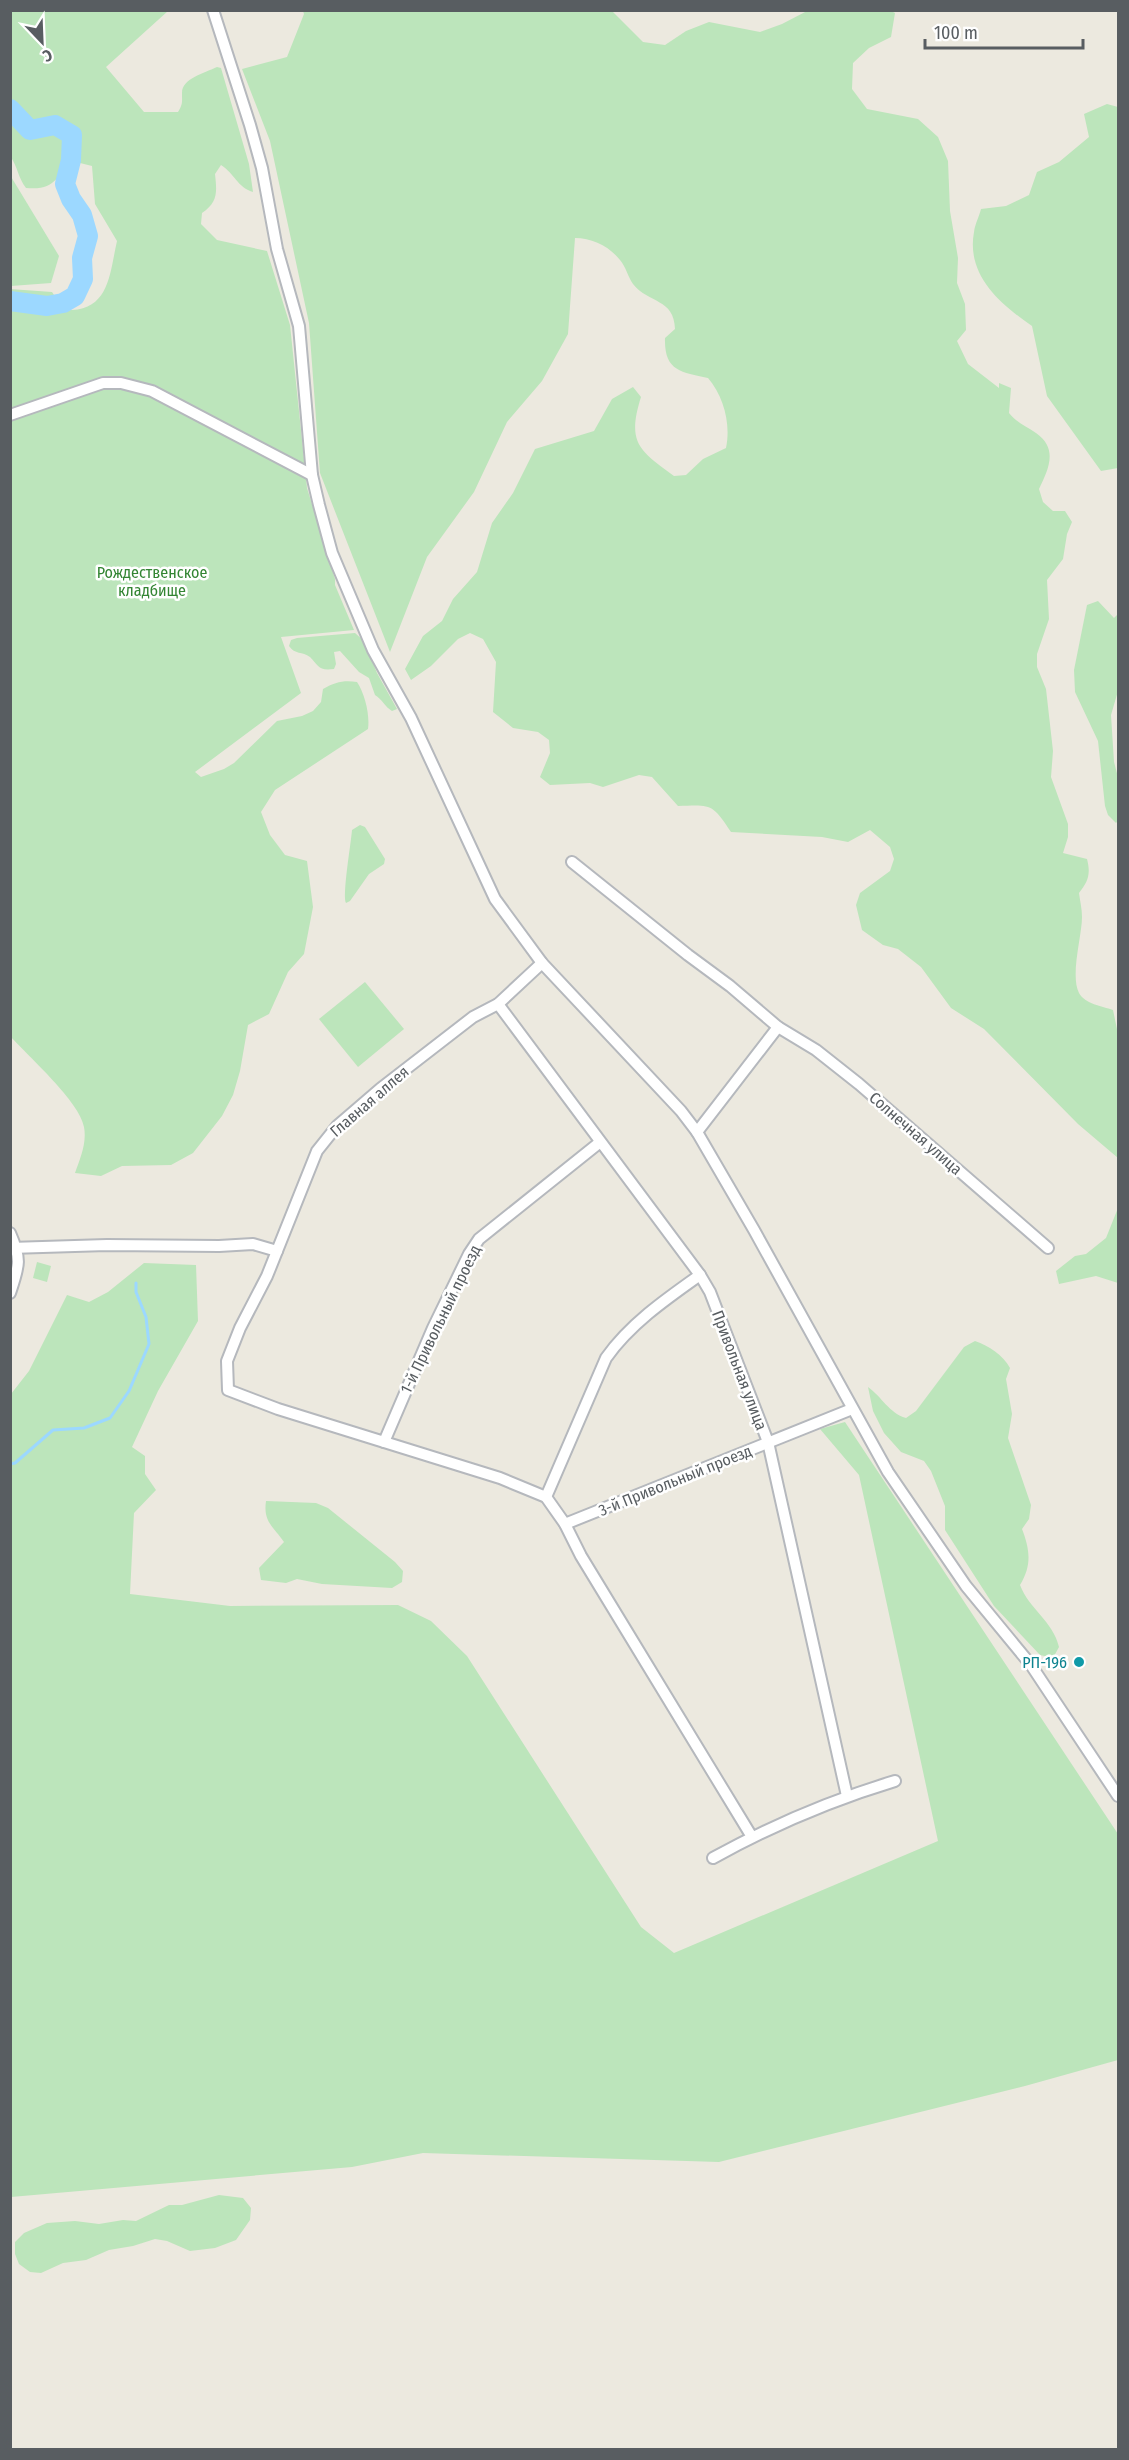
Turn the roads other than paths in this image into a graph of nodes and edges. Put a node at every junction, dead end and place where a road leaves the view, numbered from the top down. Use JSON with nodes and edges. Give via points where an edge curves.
{"nodes":[{"id":1,"x":213,"y":10,"type":"edge"},
{"id":2,"x":10,"y":415,"type":"edge"},
{"id":3,"x":312,"y":475,"type":"junction"},
{"id":4,"x":572,"y":862,"type":"dead end"},
{"id":5,"x":542,"y":963,"type":"junction"},
{"id":6,"x":498,"y":1005,"type":"junction"},
{"id":7,"x":778,"y":1027,"type":"junction"},
{"id":8,"x":697,"y":1132,"type":"junction"},
{"id":9,"x":599,"y":1143,"type":"junction"},
{"id":10,"x":10,"y":1233,"type":"edge"},
{"id":11,"x":14,"y":1248,"type":"edge"},
{"id":12,"x":1048,"y":1248,"type":"dead end"},
{"id":13,"x":277,"y":1251,"type":"junction"},
{"id":14,"x":700,"y":1275,"type":"junction"},
{"id":15,"x":10,"y":1293,"type":"edge"},
{"id":16,"x":852,"y":1409,"type":"junction"},
{"id":17,"x":384,"y":1442,"type":"junction"},
{"id":18,"x":768,"y":1442,"type":"junction"},
{"id":19,"x":546,"y":1497,"type":"junction"},
{"id":20,"x":565,"y":1524,"type":"junction"},
{"id":21,"x":895,"y":1781,"type":"dead end"},
{"id":22,"x":848,"y":1796,"type":"junction"},
{"id":23,"x":1119,"y":1796,"type":"edge"},
{"id":24,"x":752,"y":1837,"type":"junction"},
{"id":25,"x":713,"y":1858,"type":"dead end"}],
"edges":[{"from":1,"to":3,"type":"street","via":[[262,168],[277,249],[299,326]]},
{"from":2,"to":3,"type":"street","via":[[103,383],[121,383],[152,391]]},
{"from":3,"to":5,"type":"street","via":[[332,553],[373,650],[411,718],[495,899]]},
{"from":4,"to":7,"type":"street","name":"Солнечная улица"},
{"from":5,"to":6,"type":"street","name":"Главная аллея"},
{"from":5,"to":8,"type":"street"},
{"from":6,"to":9,"type":"street","name":"Привольная улица"},
{"from":6,"to":13,"type":"street","name":"Главная аллея","via":[[473,1017],[337,1126],[317,1151]]},
{"from":7,"to":8,"type":"street"},
{"from":7,"to":12,"type":"street","name":"Солнечная улица","via":[[816,1050],[859,1084]]},
{"from":8,"to":16,"type":"street"},
{"from":9,"to":14,"type":"street","name":"Привольная улица"},
{"from":9,"to":17,"type":"street","name":"1-й Привольный проезд","via":[[479,1239],[433,1328]]},
{"from":10,"to":11,"type":"street"},
{"from":11,"to":13,"type":"street","via":[[253,1245]]},
{"from":11,"to":15,"type":"street","via":[[20,1266]]},
{"from":13,"to":17,"type":"street","name":"Главная аллея","via":[[227,1361],[228,1390]]},
{"from":14,"to":18,"type":"street","name":"Привольная улица"},
{"from":14,"to":19,"type":"street","via":[[619,1340],[606,1358]]},
{"from":16,"to":18,"type":"street","name":"3-й Привольный проезд"},
{"from":16,"to":23,"type":"street","via":[[921,1522],[966,1586],[1030,1665]]},
{"from":17,"to":19,"type":"street","via":[[500,1478]]},
{"from":18,"to":20,"type":"street","name":"3-й Привольный проезд"},
{"from":18,"to":22,"type":"street","name":"Привольная улица"},
{"from":19,"to":20,"type":"street"},
{"from":20,"to":24,"type":"street"},
{"from":21,"to":22,"type":"street"},
{"from":22,"to":24,"type":"street"},
{"from":24,"to":25,"type":"street"}]}
